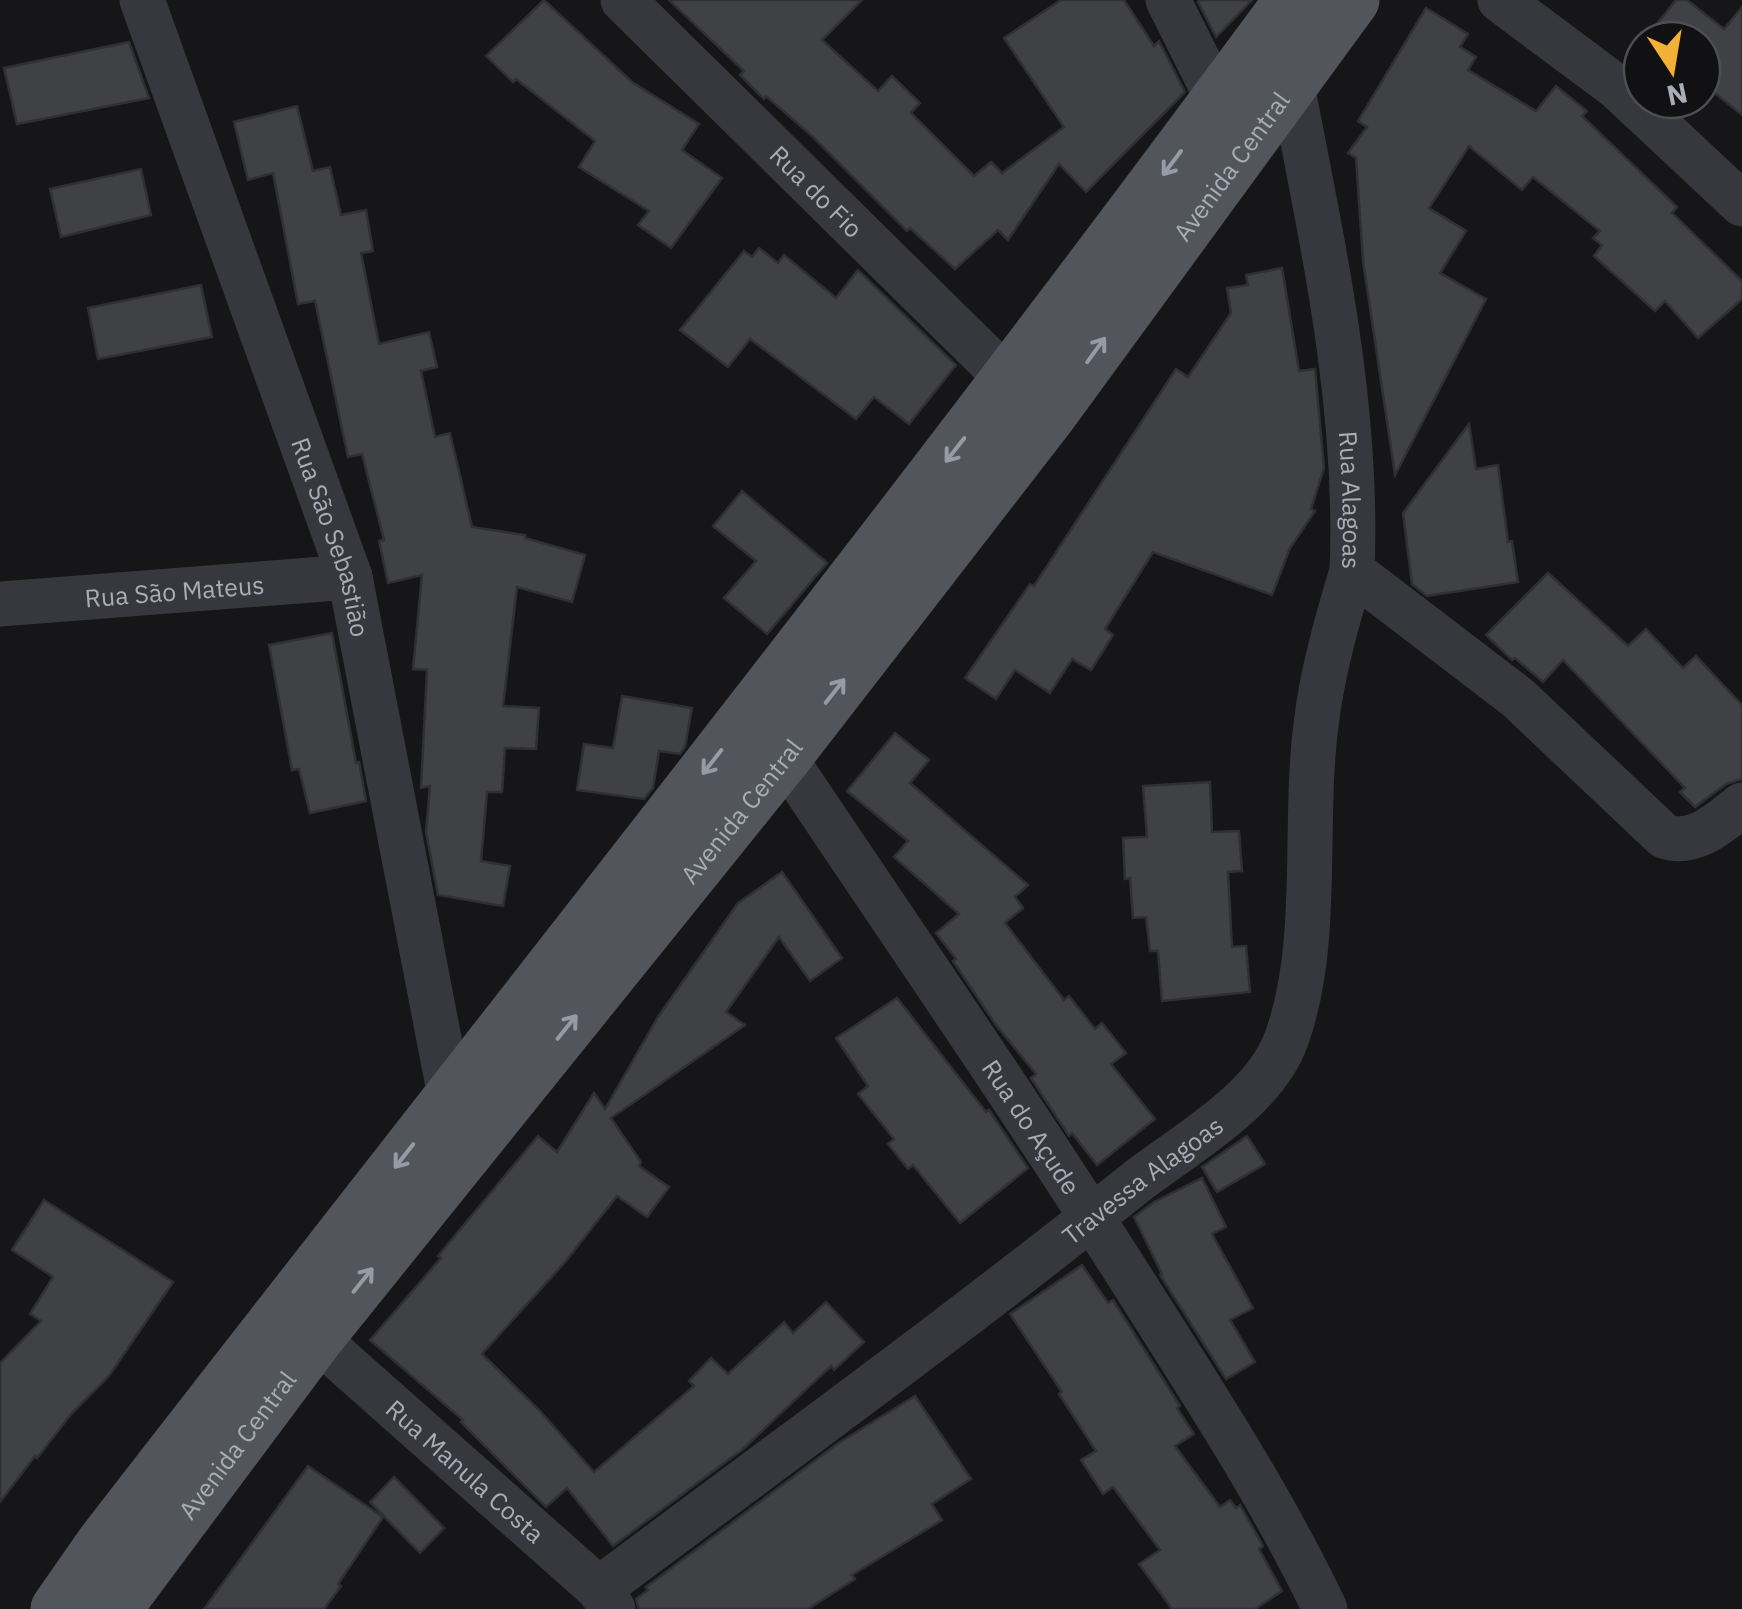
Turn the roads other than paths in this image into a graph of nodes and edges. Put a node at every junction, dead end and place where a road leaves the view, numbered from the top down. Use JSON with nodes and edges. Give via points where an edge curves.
{"nodes":[{"id":1,"x":142,"y":0,"type":"edge"},
{"id":2,"x":624,"y":0,"type":"edge"},
{"id":3,"x":1168,"y":0,"type":"edge"},
{"id":4,"x":1292,"y":0,"type":"edge"},
{"id":5,"x":1352,"y":0,"type":"edge"},
{"id":6,"x":1500,"y":0,"type":"edge"},
{"id":7,"x":1291,"y":80,"type":"junction"},
{"id":8,"x":1218,"y":100,"type":"junction"},
{"id":9,"x":1742,"y":204,"type":"edge"},
{"id":10,"x":1028,"y":399,"type":"junction"},
{"id":11,"x":1352,"y":571,"type":"junction"},
{"id":12,"x":350,"y":577,"type":"junction"},
{"id":13,"x":0,"y":604,"type":"edge"},
{"id":14,"x":784,"y":758,"type":"junction"},
{"id":15,"x":1742,"y":805,"type":"edge"},
{"id":16,"x":450,"y":1096,"type":"junction"},
{"id":17,"x":1093,"y":1218,"type":"junction"},
{"id":18,"x":316,"y":1338,"type":"junction"},
{"id":19,"x":606,"y":1599,"type":"edge"},
{"id":20,"x":58,"y":1609,"type":"edge"},
{"id":21,"x":114,"y":1609,"type":"edge"},
{"id":22,"x":1325,"y":1609,"type":"edge"}],
"edges":[{"from":1,"to":12,"type":"street","name":"Rua São Sebastião"},
{"from":2,"to":10,"type":"street","name":"Rua do Fio"},
{"from":3,"to":8,"type":"street"},
{"from":4,"to":8,"type":"main road"},
{"from":5,"to":7,"type":"main road","name":"Avenida Central"},
{"from":6,"to":9,"type":"street","via":[[1618,88]]},
{"from":10,"to":7,"type":"main road","name":"Avenida Central","one_way":true},
{"from":7,"to":11,"type":"street","name":"Rua Alagoas","via":[[1344,381]]},
{"from":8,"to":10,"type":"main road","one_way":true},
{"from":14,"to":10,"type":"main road","name":"Avenida Central","one_way":true},
{"from":10,"to":16,"type":"main road","one_way":true},
{"from":11,"to":15,"type":"street","name":"Rua Alagoas","via":[[1518,698],[1669,839],[1700,835]]},
{"from":11,"to":17,"type":"street","name":"Travessa Alagoas","via":[[1316,726],[1306,932],[1285,1044],[1262,1082],[1238,1104]]},
{"from":12,"to":13,"type":"street","name":"Rua São Mateus"},
{"from":12,"to":16,"type":"street","name":"Rua São Sebastião"},
{"from":14,"to":17,"type":"street","name":"Rua do Açude"},
{"from":18,"to":14,"type":"main road","name":"Avenida Central","one_way":true},
{"from":16,"to":20,"type":"main road","one_way":true},
{"from":17,"to":19,"type":"street","name":"Travessa Alagoas"},
{"from":17,"to":22,"type":"street","name":"Rua do Açude","via":[[1232,1439]]},
{"from":18,"to":19,"type":"street","name":"Rua Manula Costa"},
{"from":18,"to":21,"type":"main road","name":"Avenida Central"}]}
